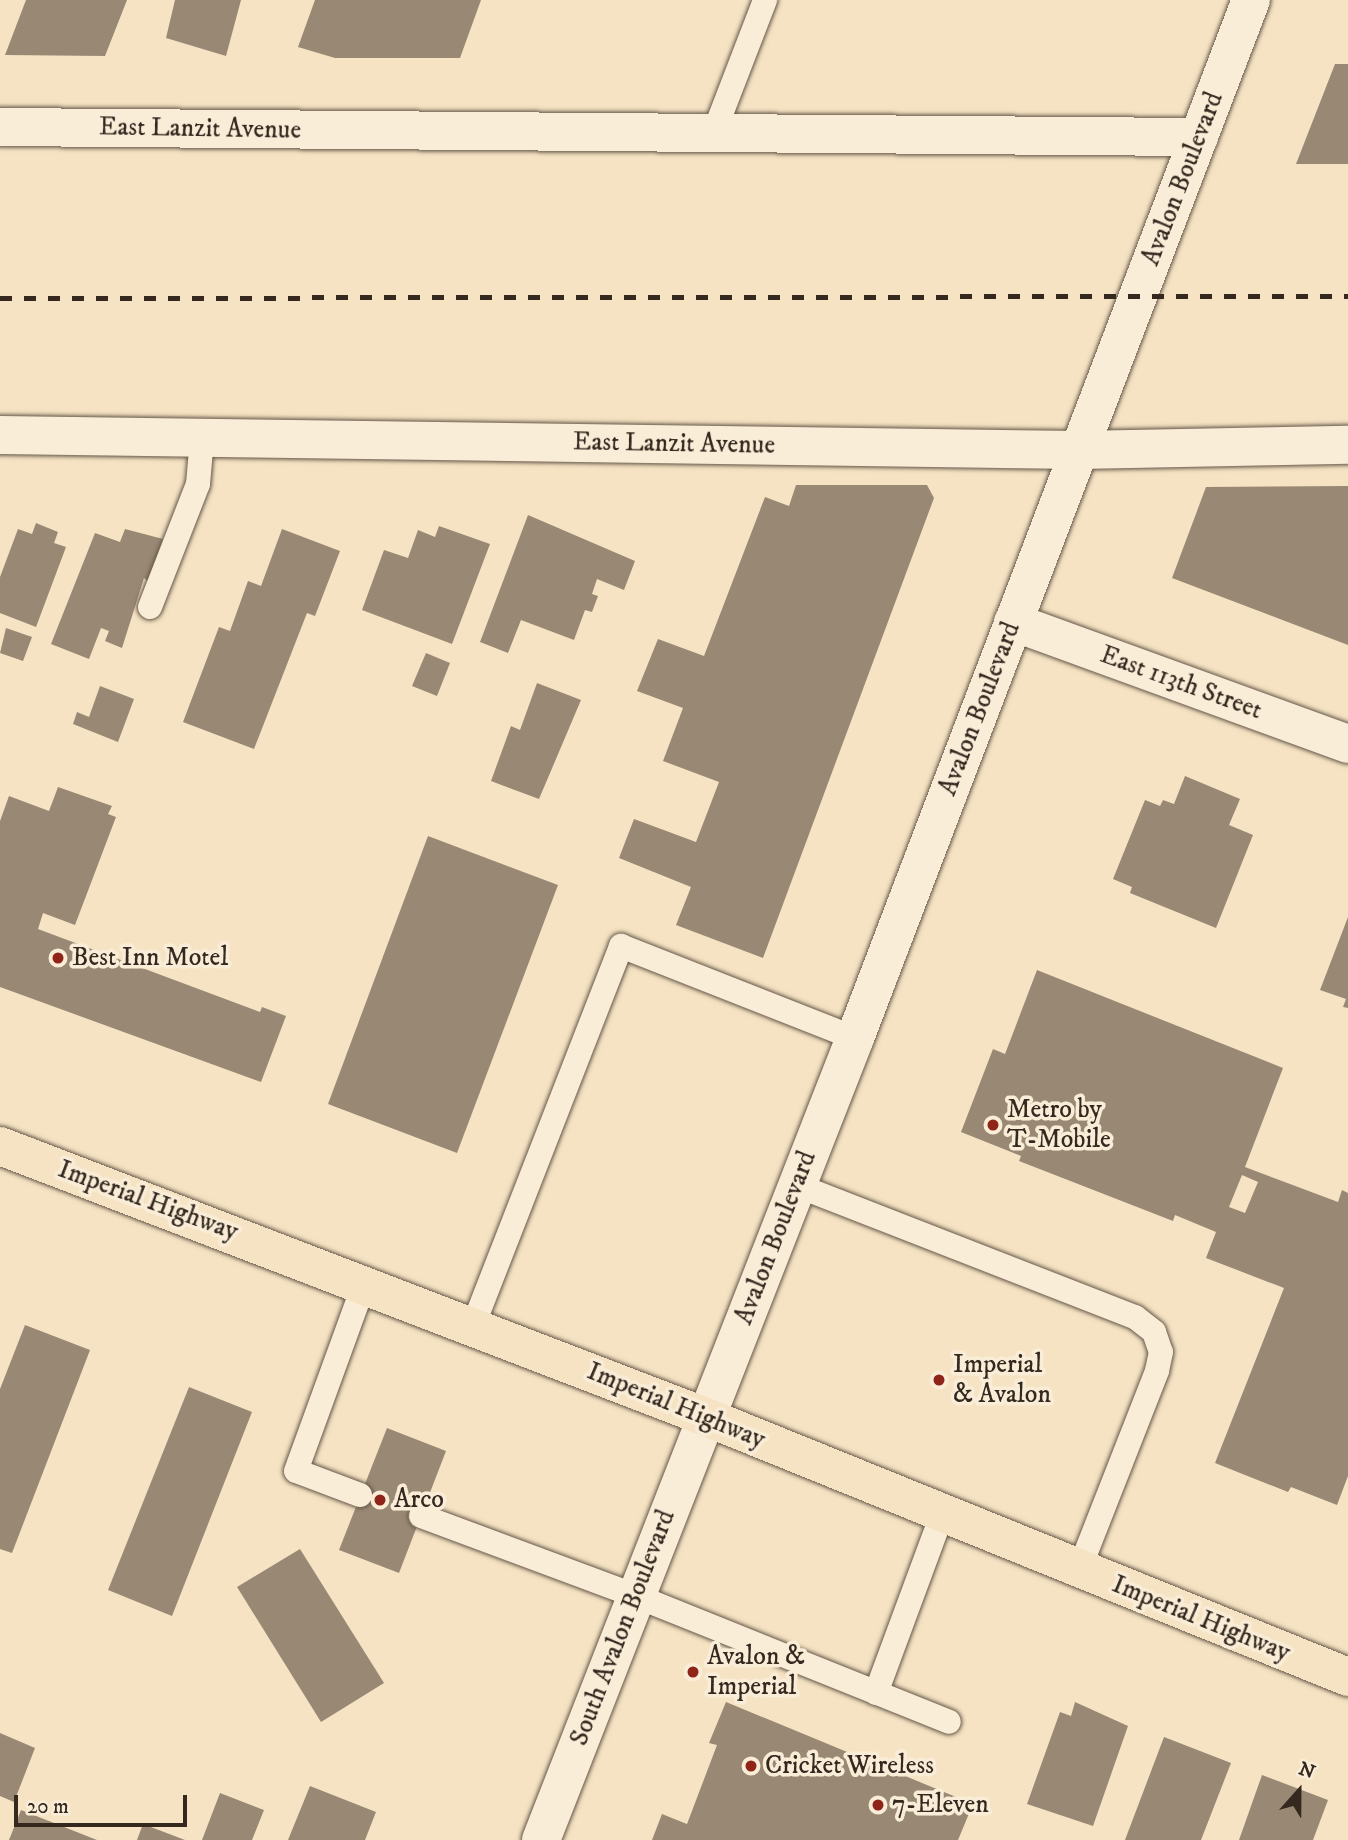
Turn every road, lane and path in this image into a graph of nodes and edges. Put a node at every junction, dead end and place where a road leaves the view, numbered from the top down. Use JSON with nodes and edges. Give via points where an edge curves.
{"nodes":[{"id":1,"x":765,"y":0,"type":"edge"},
{"id":2,"x":1251,"y":0,"type":"edge"},
{"id":3,"x":0,"y":127,"type":"edge"},
{"id":4,"x":713,"y":135,"type":"junction"},
{"id":5,"x":1199,"y":137,"type":"junction"},
{"id":6,"x":0,"y":435,"type":"edge"},
{"id":7,"x":202,"y":438,"type":"junction"},
{"id":8,"x":1348,"y":445,"type":"edge"},
{"id":9,"x":1079,"y":450,"type":"junction"},
{"id":10,"x":150,"y":607,"type":"dead end"},
{"id":11,"x":1013,"y":622,"type":"junction"},
{"id":12,"x":1348,"y":744,"type":"edge"},
{"id":13,"x":855,"y":1038,"type":"junction"},
{"id":14,"x":0,"y":1146,"type":"edge"},
{"id":15,"x":796,"y":1185,"type":"junction"},
{"id":16,"x":364,"y":1284,"type":"junction"},
{"id":17,"x":473,"y":1326,"type":"junction"},
{"id":18,"x":706,"y":1417,"type":"junction"},
{"id":19,"x":360,"y":1495,"type":"dead end"},
{"id":20,"x":942,"y":1515,"type":"junction"},
{"id":21,"x":421,"y":1516,"type":"dead end"},
{"id":22,"x":1079,"y":1570,"type":"junction"},
{"id":23,"x":636,"y":1596,"type":"junction"},
{"id":24,"x":1348,"y":1677,"type":"edge"},
{"id":25,"x":876,"y":1693,"type":"junction"},
{"id":26,"x":949,"y":1722,"type":"dead end"},
{"id":27,"x":541,"y":1840,"type":"edge"}],
"edges":[{"from":1,"to":4,"type":"lane"},
{"from":2,"to":5,"type":"street","name":"Avalon Boulevard"},
{"from":3,"to":4,"type":"street","name":"East Lanzit Avenue"},
{"from":4,"to":5,"type":"street","name":"East Lanzit Avenue"},
{"from":5,"to":9,"type":"street","name":"Avalon Boulevard"},
{"from":6,"to":7,"type":"street","name":"East Lanzit Avenue"},
{"from":7,"to":9,"type":"street","name":"East Lanzit Avenue"},
{"from":7,"to":10,"type":"lane","via":[[198,484]]},
{"from":8,"to":9,"type":"street","name":"East Lanzit Avenue"},
{"from":9,"to":11,"type":"street","name":"Avalon Boulevard"},
{"from":11,"to":12,"type":"street","name":"East 113th Street"},
{"from":11,"to":13,"type":"street","name":"Avalon Boulevard"},
{"from":13,"to":15,"type":"street","name":"Avalon Boulevard"},
{"from":13,"to":17,"type":"lane","via":[[621,946]]},
{"from":14,"to":16,"type":"main road","name":"Imperial Highway"},
{"from":15,"to":18,"type":"street","name":"Avalon Boulevard"},
{"from":15,"to":22,"type":"lane","via":[[1135,1317],[1154,1332],[1161,1352],[1157,1371]]},
{"from":16,"to":17,"type":"main road","name":"Imperial Highway"},
{"from":16,"to":19,"type":"lane","via":[[296,1471]]},
{"from":17,"to":18,"type":"main road","name":"Imperial Highway"},
{"from":18,"to":20,"type":"main road","name":"Imperial Highway"},
{"from":18,"to":23,"type":"street","name":"South Avalon Boulevard"},
{"from":20,"to":22,"type":"main road","name":"Imperial Highway"},
{"from":20,"to":25,"type":"lane"},
{"from":21,"to":23,"type":"lane"},
{"from":22,"to":24,"type":"main road","name":"Imperial Highway"},
{"from":23,"to":25,"type":"lane"},
{"from":23,"to":27,"type":"street","name":"South Avalon Boulevard"},
{"from":25,"to":26,"type":"lane"}]}
